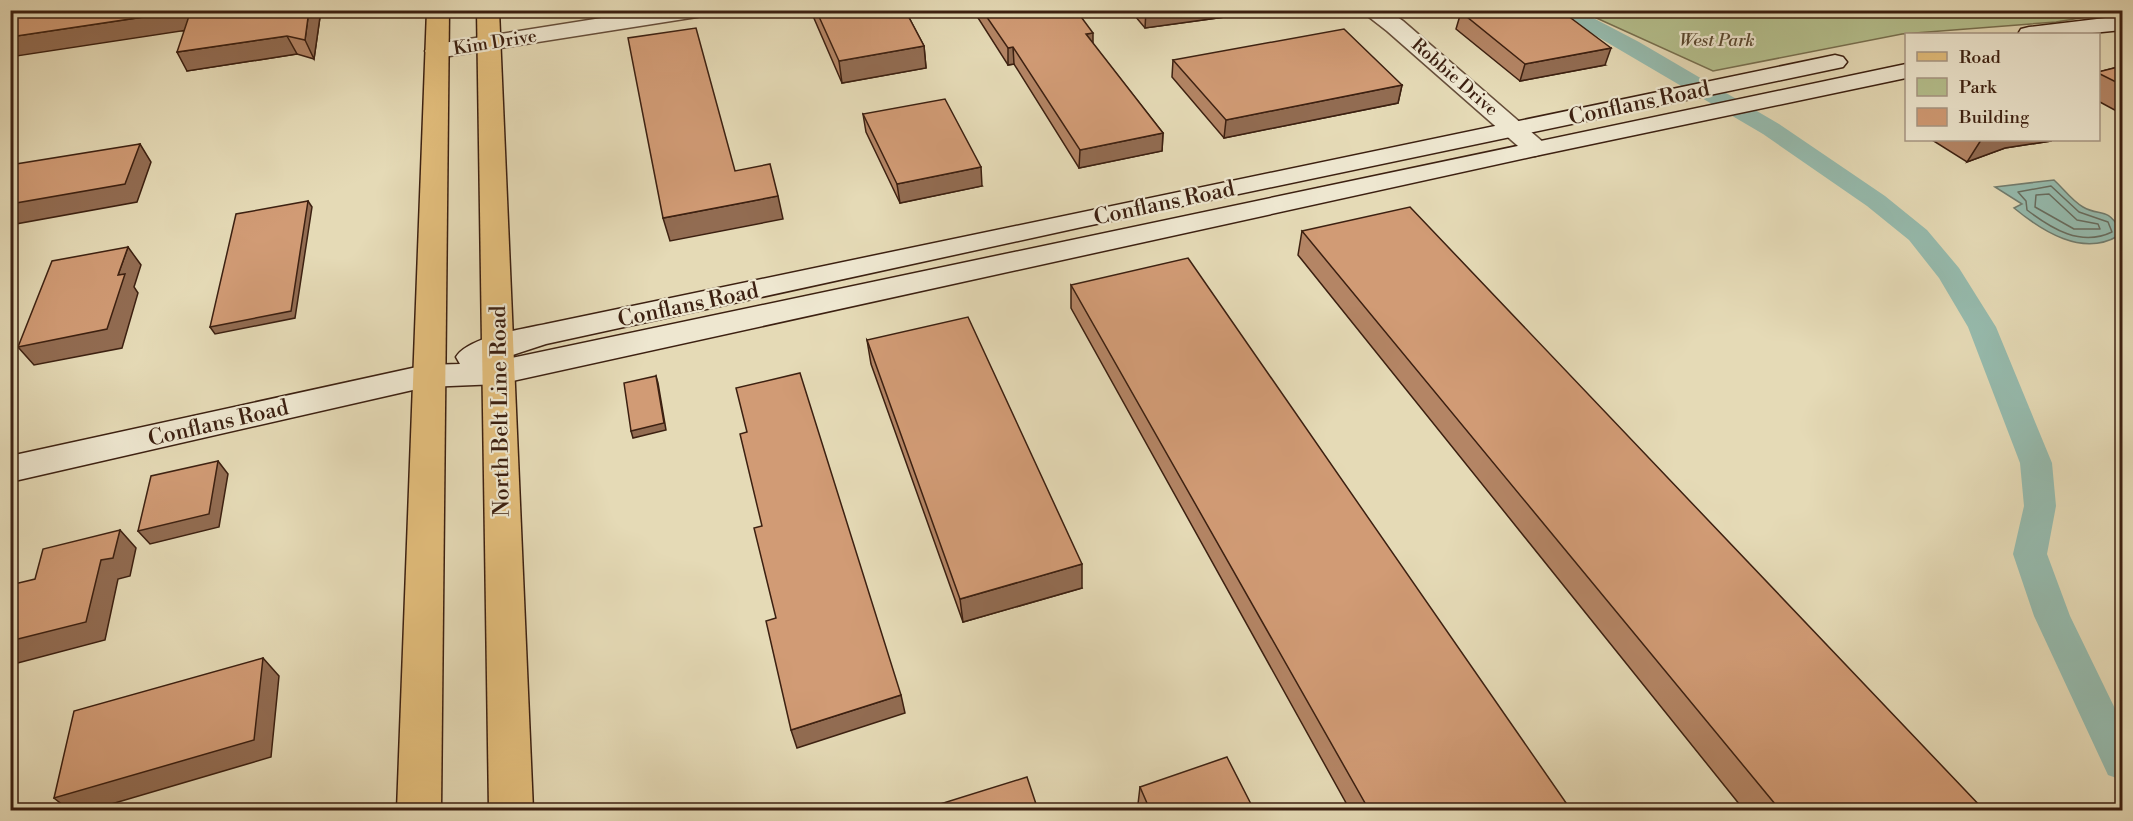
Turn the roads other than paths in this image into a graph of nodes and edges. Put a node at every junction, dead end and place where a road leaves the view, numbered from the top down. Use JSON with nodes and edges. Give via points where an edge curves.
{"nodes":[{"id":1,"x":438,"y":10,"type":"edge"},
{"id":2,"x":488,"y":10,"type":"edge"},
{"id":3,"x":697,"y":10,"type":"edge"},
{"id":4,"x":1371,"y":10,"type":"edge"},
{"id":5,"x":2122,"y":23,"type":"edge"},
{"id":6,"x":2037,"y":33,"type":"edge"},
{"id":7,"x":489,"y":43,"type":"junction"},
{"id":8,"x":1905,"y":49,"type":"edge"},
{"id":9,"x":437,"y":51,"type":"junction"},
{"id":10,"x":1905,"y":71,"type":"edge"},
{"id":11,"x":1514,"y":128,"type":"junction"},
{"id":12,"x":1535,"y":148,"type":"junction"},
{"id":13,"x":944,"y":249,"type":"junction"},
{"id":14,"x":957,"y":274,"type":"junction"},
{"id":15,"x":499,"y":359,"type":"junction"},
{"id":16,"x":426,"y":376,"type":"junction"},
{"id":17,"x":10,"y":469,"type":"edge"},
{"id":18,"x":419,"y":810,"type":"edge"},
{"id":19,"x":511,"y":810,"type":"edge"}],
"edges":[{"from":1,"to":9,"type":"main road"},
{"from":2,"to":7,"type":"main road","name":"North Belt Line Road"},
{"from":3,"to":7,"type":"main road","name":"Kim Drive"},
{"from":4,"to":11,"type":"main road","name":"Robbie Drive"},
{"from":5,"to":6,"type":"main road"},
{"from":7,"to":9,"type":"main road","name":"Kim Drive"},
{"from":7,"to":15,"type":"main road","name":"North Belt Line Road"},
{"from":8,"to":11,"type":"main road","name":"Conflans Road"},
{"from":9,"to":16,"type":"main road"},
{"from":10,"to":12,"type":"main road","name":"Conflans Road"},
{"from":11,"to":12,"type":"main road","name":"Robbie Drive"},
{"from":11,"to":13,"type":"main road","name":"Conflans Road"},
{"from":12,"to":14,"type":"main road","name":"Conflans Road"},
{"from":13,"to":14,"type":"main road"},
{"from":13,"to":15,"type":"main road","name":"Conflans Road"},
{"from":14,"to":15,"type":"main road","name":"Conflans Road"},
{"from":15,"to":16,"type":"main road","name":"Conflans Road"},
{"from":15,"to":19,"type":"main road","name":"North Belt Line Road"},
{"from":16,"to":17,"type":"main road","name":"Conflans Road"},
{"from":16,"to":18,"type":"main road","via":[[427,523]]}]}
